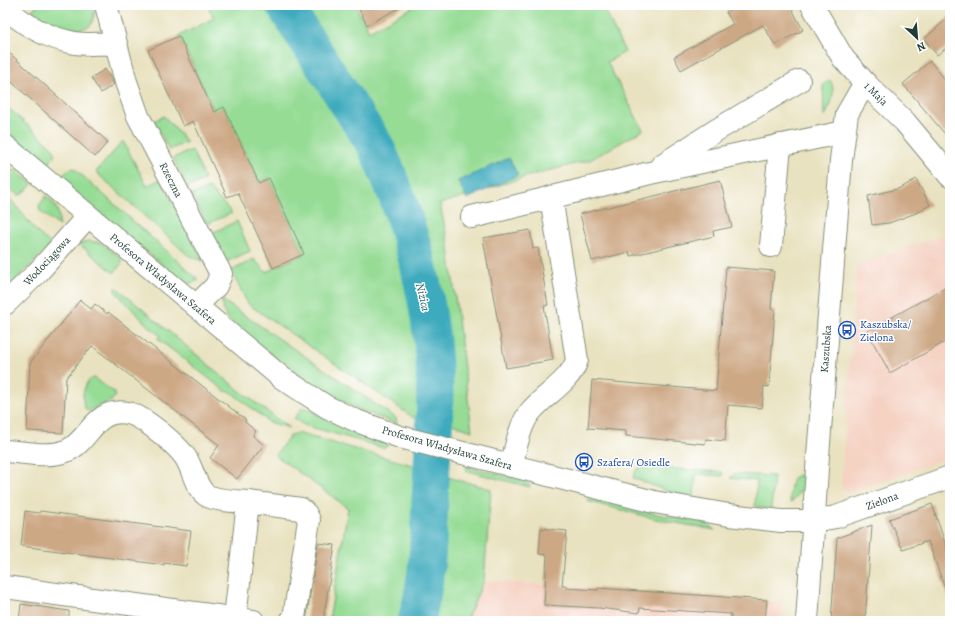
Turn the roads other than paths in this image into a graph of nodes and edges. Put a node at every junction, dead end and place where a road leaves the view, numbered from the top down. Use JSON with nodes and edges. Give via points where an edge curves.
{"nodes":[{"id":1,"x":5,"y":5,"type":"edge"},
{"id":2,"x":106,"y":5,"type":"edge"},
{"id":3,"x":812,"y":5,"type":"edge"},
{"id":4,"x":115,"y":44,"type":"junction"},
{"id":5,"x":800,"y":81,"type":"dead end"},
{"id":6,"x":865,"y":83,"type":"junction"},
{"id":7,"x":715,"y":131,"type":"junction"},
{"id":8,"x":844,"y":132,"type":"junction"},
{"id":9,"x":780,"y":145,"type":"junction"},
{"id":10,"x":5,"y":146,"type":"edge"},
{"id":11,"x":730,"y":154,"type":"junction"},
{"id":12,"x":650,"y":173,"type":"junction"},
{"id":13,"x":950,"y":176,"type":"edge"},
{"id":14,"x":551,"y":197,"type":"junction"},
{"id":15,"x":88,"y":216,"type":"junction"},
{"id":16,"x":472,"y":218,"type":"dead end"},
{"id":17,"x":771,"y":246,"type":"dead end"},
{"id":18,"x":5,"y":304,"type":"edge"},
{"id":19,"x":196,"y":306,"type":"junction"},
{"id":20,"x":5,"y":451,"type":"edge"},
{"id":21,"x":511,"y":466,"type":"junction"},
{"id":22,"x":950,"y":477,"type":"edge"},
{"id":23,"x":248,"y":502,"type":"junction"},
{"id":24,"x":813,"y":521,"type":"junction"},
{"id":25,"x":5,"y":587,"type":"edge"},
{"id":26,"x":244,"y":620,"type":"edge"},
{"id":27,"x":291,"y":621,"type":"edge"},
{"id":28,"x":807,"y":621,"type":"edge"}],
"edges":[{"from":1,"to":4,"type":"street","via":[[12,14],[40,31],[74,43]]},
{"from":2,"to":4,"type":"street","name":"Rzeczna"},
{"from":3,"to":6,"type":"street","name":"1 Maja","via":[[843,58]]},
{"from":4,"to":19,"type":"street","name":"Rzeczna","via":[[138,116],[221,274],[216,286]]},
{"from":5,"to":7,"type":"street"},
{"from":6,"to":8,"type":"street","name":"Kaszubska","via":[[847,114]]},
{"from":6,"to":13,"type":"street","name":"1 Maja","via":[[905,122]]},
{"from":7,"to":11,"type":"street","via":[[718,146]]},
{"from":7,"to":12,"type":"street"},
{"from":8,"to":9,"type":"street"},
{"from":8,"to":24,"type":"street","name":"Kaszubska"},
{"from":9,"to":11,"type":"street"},
{"from":9,"to":17,"type":"street"},
{"from":10,"to":15,"type":"street","name":"Profesora Władysława Szafera"},
{"from":11,"to":12,"type":"street"},
{"from":12,"to":14,"type":"street"},
{"from":14,"to":16,"type":"street"},
{"from":14,"to":21,"type":"street","via":[[577,360],[570,373],[530,412]]},
{"from":15,"to":18,"type":"street","name":"Wodociągowa","via":[[38,272]]},
{"from":15,"to":19,"type":"street","name":"Profesora Władysława Szafera"},
{"from":19,"to":21,"type":"street","name":"Profesora Władysława Szafera","via":[[282,378],[316,401],[357,421],[414,441]]},
{"from":20,"to":23,"type":"street","via":[[59,453],[75,445],[98,421],[108,415],[130,413],[183,453],[205,494],[213,498]]},
{"from":21,"to":24,"type":"street","name":"Profesora Władysława Szafera","via":[[688,510],[781,521]]},
{"from":22,"to":24,"type":"street","name":"Zielona","via":[[836,518]]},
{"from":23,"to":26,"type":"street"},
{"from":23,"to":27,"type":"street","via":[[301,509],[306,514],[308,520],[294,618]]},
{"from":24,"to":28,"type":"street","name":"Kaszubska"},
{"from":25,"to":26,"type":"street"}]}
